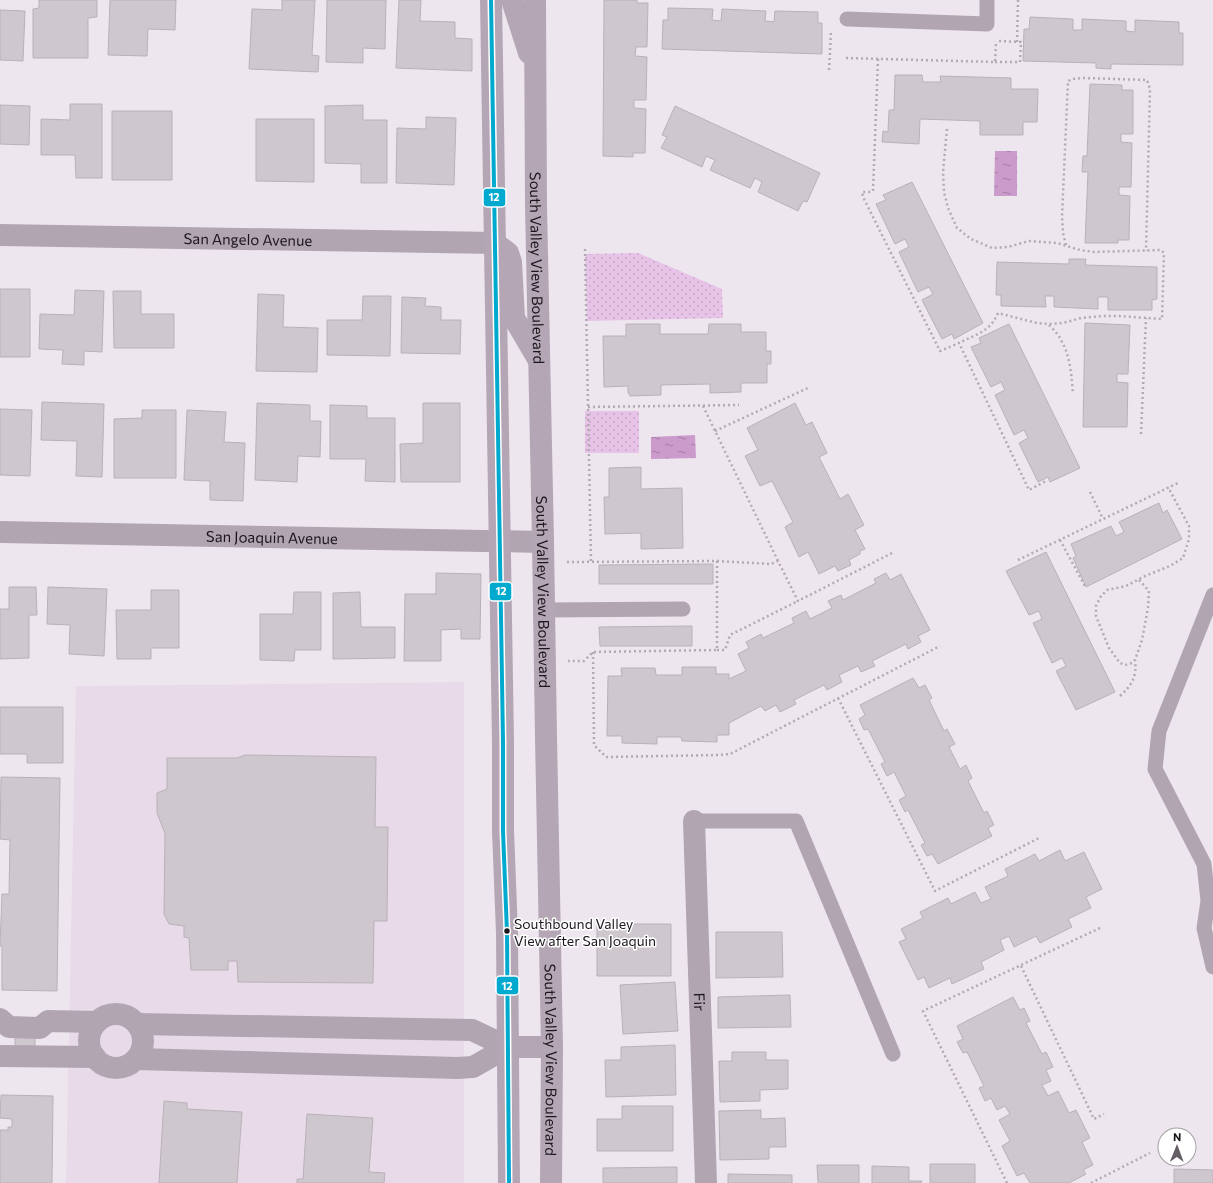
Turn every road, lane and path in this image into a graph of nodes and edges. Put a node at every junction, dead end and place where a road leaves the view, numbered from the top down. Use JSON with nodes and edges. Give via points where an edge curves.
{"nodes":[{"id":1,"x":491,"y":0,"type":"edge"},
{"id":2,"x":512,"y":0,"type":"edge"},
{"id":3,"x":535,"y":0,"type":"edge"},
{"id":4,"x":987,"y":0,"type":"edge"},
{"id":5,"x":1018,"y":0,"type":"edge"},
{"id":6,"x":847,"y":19,"type":"dead end"},
{"id":7,"x":831,"y":31,"type":"dead end"},
{"id":8,"x":1017,"y":42,"type":"junction"},
{"id":9,"x":846,"y":58,"type":"dead end"},
{"id":10,"x":878,"y":59,"type":"junction"},
{"id":11,"x":995,"y":62,"type":"junction"},
{"id":12,"x":829,"y":70,"type":"dead end"},
{"id":13,"x":536,"y":74,"type":"junction"},
{"id":14,"x":947,"y":128,"type":"dead end"},
{"id":15,"x":0,"y":235,"type":"edge"},
{"id":16,"x":495,"y":243,"type":"junction"},
{"id":17,"x":1066,"y":246,"type":"junction"},
{"id":18,"x":585,"y":249,"type":"dead end"},
{"id":19,"x":1146,"y":251,"type":"junction"},
{"id":20,"x":1146,"y":318,"type":"junction"},
{"id":21,"x":1049,"y":324,"type":"junction"},
{"id":22,"x":959,"y":343,"type":"junction"},
{"id":23,"x":539,"y":362,"type":"junction"},
{"id":24,"x":810,"y":387,"type":"dead end"},
{"id":25,"x":1073,"y":394,"type":"dead end"},
{"id":26,"x":739,"y":405,"type":"dead end"},
{"id":27,"x":703,"y":406,"type":"junction"},
{"id":28,"x":588,"y":407,"type":"junction"},
{"id":29,"x":715,"y":431,"type":"junction"},
{"id":30,"x":1141,"y":434,"type":"dead end"},
{"id":31,"x":1046,"y":481,"type":"dead end"},
{"id":32,"x":1180,"y":482,"type":"dead end"},
{"id":33,"x":1168,"y":487,"type":"junction"},
{"id":34,"x":1090,"y":492,"type":"dead end"},
{"id":35,"x":1103,"y":519,"type":"junction"},
{"id":36,"x":0,"y":532,"type":"edge"},
{"id":37,"x":1060,"y":540,"type":"junction"},
{"id":38,"x":500,"y":541,"type":"junction"},
{"id":39,"x":543,"y":542,"type":"junction"},
{"id":40,"x":894,"y":552,"type":"dead end"},
{"id":41,"x":1018,"y":560,"type":"dead end"},
{"id":42,"x":717,"y":561,"type":"dead end"},
{"id":43,"x":778,"y":561,"type":"junction"},
{"id":44,"x":591,"y":562,"type":"dead end"},
{"id":45,"x":1139,"y":580,"type":"junction"},
{"id":46,"x":1086,"y":588,"type":"dead end"},
{"id":47,"x":1213,"y":595,"type":"edge"},
{"id":48,"x":798,"y":601,"type":"junction"},
{"id":49,"x":683,"y":609,"type":"dead end"},
{"id":50,"x":544,"y":610,"type":"junction"},
{"id":51,"x":940,"y":646,"type":"dead end"},
{"id":52,"x":716,"y":650,"type":"dead end"},
{"id":53,"x":593,"y":652,"type":"dead end"},
{"id":54,"x":1135,"y":660,"type":"junction"},
{"id":55,"x":1120,"y":696,"type":"dead end"},
{"id":56,"x":838,"y":698,"type":"junction"},
{"id":57,"x":694,"y":820,"type":"joint"},
{"id":58,"x":1039,"y":838,"type":"dead end"},
{"id":59,"x":1102,"y":927,"type":"dead end"},
{"id":60,"x":1020,"y":965,"type":"junction"},
{"id":61,"x":1213,"y":967,"type":"edge"},
{"id":62,"x":0,"y":1019,"type":"edge"},
{"id":63,"x":97,"y":1022,"type":"junction"},
{"id":64,"x":137,"y":1024,"type":"junction"},
{"id":65,"x":0,"y":1033,"type":"edge"},
{"id":66,"x":508,"y":1047,"type":"junction"},
{"id":67,"x":552,"y":1047,"type":"junction"},
{"id":68,"x":893,"y":1054,"type":"dead end"},
{"id":69,"x":0,"y":1056,"type":"edge"},
{"id":70,"x":95,"y":1057,"type":"junction"},
{"id":71,"x":136,"y":1059,"type":"junction"},
{"id":72,"x":1104,"y":1114,"type":"dead end"},
{"id":73,"x":1150,"y":1153,"type":"dead end"},
{"id":74,"x":509,"y":1183,"type":"edge"},
{"id":75,"x":551,"y":1183,"type":"edge"},
{"id":76,"x":706,"y":1183,"type":"edge"},
{"id":77,"x":1007,"y":1183,"type":"edge"},
{"id":78,"x":1091,"y":1183,"type":"edge"}],
"edges":[{"from":1,"to":16,"type":"main road"},
{"from":2,"to":13,"type":"main road"},
{"from":3,"to":13,"type":"main road","name":"South Valley View Boulevard"},
{"from":4,"to":6,"type":"lane","via":[[987,24]]},
{"from":5,"to":8,"type":"path"},
{"from":7,"to":12,"type":"path"},
{"from":8,"to":11,"type":"path","via":[[996,41]]},
{"from":8,"to":11,"type":"path","via":[[1021,42],[1020,62]]},
{"from":9,"to":10,"type":"path"},
{"from":10,"to":11,"type":"path"},
{"from":10,"to":22,"type":"path","via":[[873,190],[862,192],[862,198],[940,352]]},
{"from":13,"to":23,"type":"main road","name":"South Valley View Boulevard"},
{"from":14,"to":17,"type":"path","via":[[944,192],[957,228],[971,239],[992,248],[1029,242],[1057,243]]},
{"from":15,"to":16,"type":"street","name":"San Angelo Avenue"},
{"from":16,"to":23,"type":"main road","via":[[508,253],[511,262],[514,318]]},
{"from":16,"to":38,"type":"main road"},
{"from":17,"to":19,"type":"path","via":[[1094,252]]},
{"from":17,"to":19,"type":"path","via":[[1062,233],[1062,217],[1068,81],[1084,78],[1147,80],[1150,89]]},
{"from":18,"to":28,"type":"path"},
{"from":19,"to":20,"type":"path","via":[[1161,250],[1164,253],[1162,319]]},
{"from":20,"to":21,"type":"path","via":[[1103,316]]},
{"from":20,"to":30,"type":"path"},
{"from":21,"to":22,"type":"path","via":[[998,313],[987,330]]},
{"from":21,"to":25,"type":"path","via":[[1063,343],[1068,357]]},
{"from":22,"to":31,"type":"path","via":[[1029,490]]},
{"from":23,"to":39,"type":"main road","name":"South Valley View Boulevard"},
{"from":24,"to":29,"type":"path"},
{"from":26,"to":27,"type":"path"},
{"from":27,"to":28,"type":"path"},
{"from":27,"to":29,"type":"path"},
{"from":28,"to":44,"type":"path"},
{"from":29,"to":43,"type":"path"},
{"from":32,"to":33,"type":"path"},
{"from":33,"to":35,"type":"path"},
{"from":33,"to":45,"type":"path","via":[[1189,526],[1186,550],[1183,558]]},
{"from":34,"to":35,"type":"path"},
{"from":35,"to":37,"type":"path"},
{"from":36,"to":38,"type":"street","name":"San Joaquin Avenue"},
{"from":37,"to":41,"type":"path"},
{"from":37,"to":46,"type":"path"},
{"from":38,"to":39,"type":"street","name":"San Joaquin Avenue"},
{"from":38,"to":66,"type":"main road"},
{"from":39,"to":50,"type":"main road","name":"South Valley View Boulevard"},
{"from":40,"to":48,"type":"path"},
{"from":42,"to":43,"type":"path","via":[[771,564]]},
{"from":43,"to":48,"type":"path"},
{"from":45,"to":54,"type":"path","via":[[1150,591],[1150,600]]},
{"from":45,"to":54,"type":"path","via":[[1107,590],[1096,606],[1096,616],[1115,657],[1125,665]]},
{"from":47,"to":61,"type":"lane","via":[[1159,731],[1155,769],[1204,864],[1208,901],[1204,928]]},
{"from":48,"to":52,"type":"path","via":[[730,635],[725,650]]},
{"from":49,"to":50,"type":"lane"},
{"from":50,"to":67,"type":"main road","name":"South Valley View Boulevard"},
{"from":51,"to":56,"type":"path"},
{"from":53,"to":56,"type":"path","via":[[594,745],[606,757],[730,754]]},
{"from":54,"to":55,"type":"path","via":[[1136,671],[1133,681]]},
{"from":56,"to":58,"type":"path","via":[[935,891]]},
{"from":57,"to":68,"type":"lane","via":[[796,821]]},
{"from":57,"to":76,"type":"street","name":"Fir"},
{"from":59,"to":60,"type":"path"},
{"from":60,"to":72,"type":"path","via":[[1094,1119]]},
{"from":60,"to":77,"type":"path","via":[[923,1012]]},
{"from":62,"to":63,"type":"street","via":[[10,1012],[41,1013],[48,1021]]},
{"from":62,"to":65,"type":"lane"},
{"from":63,"to":64,"type":"street","via":[[104,1016],[116,1013],[129,1017]]},
{"from":63,"to":70,"type":"street","via":[[89,1036],[91,1052]]},
{"from":64,"to":66,"type":"street","via":[[472,1030]]},
{"from":64,"to":71,"type":"street","via":[[141,1030],[143,1046]]},
{"from":66,"to":67,"type":"main road"},
{"from":66,"to":71,"type":"street","via":[[468,1068]]},
{"from":66,"to":74,"type":"main road"},
{"from":67,"to":75,"type":"main road","name":"South Valley View Boulevard"},
{"from":69,"to":70,"type":"street"},
{"from":70,"to":71,"type":"street","via":[[102,1064],[116,1068],[123,1068]]},
{"from":73,"to":78,"type":"path"}]}
